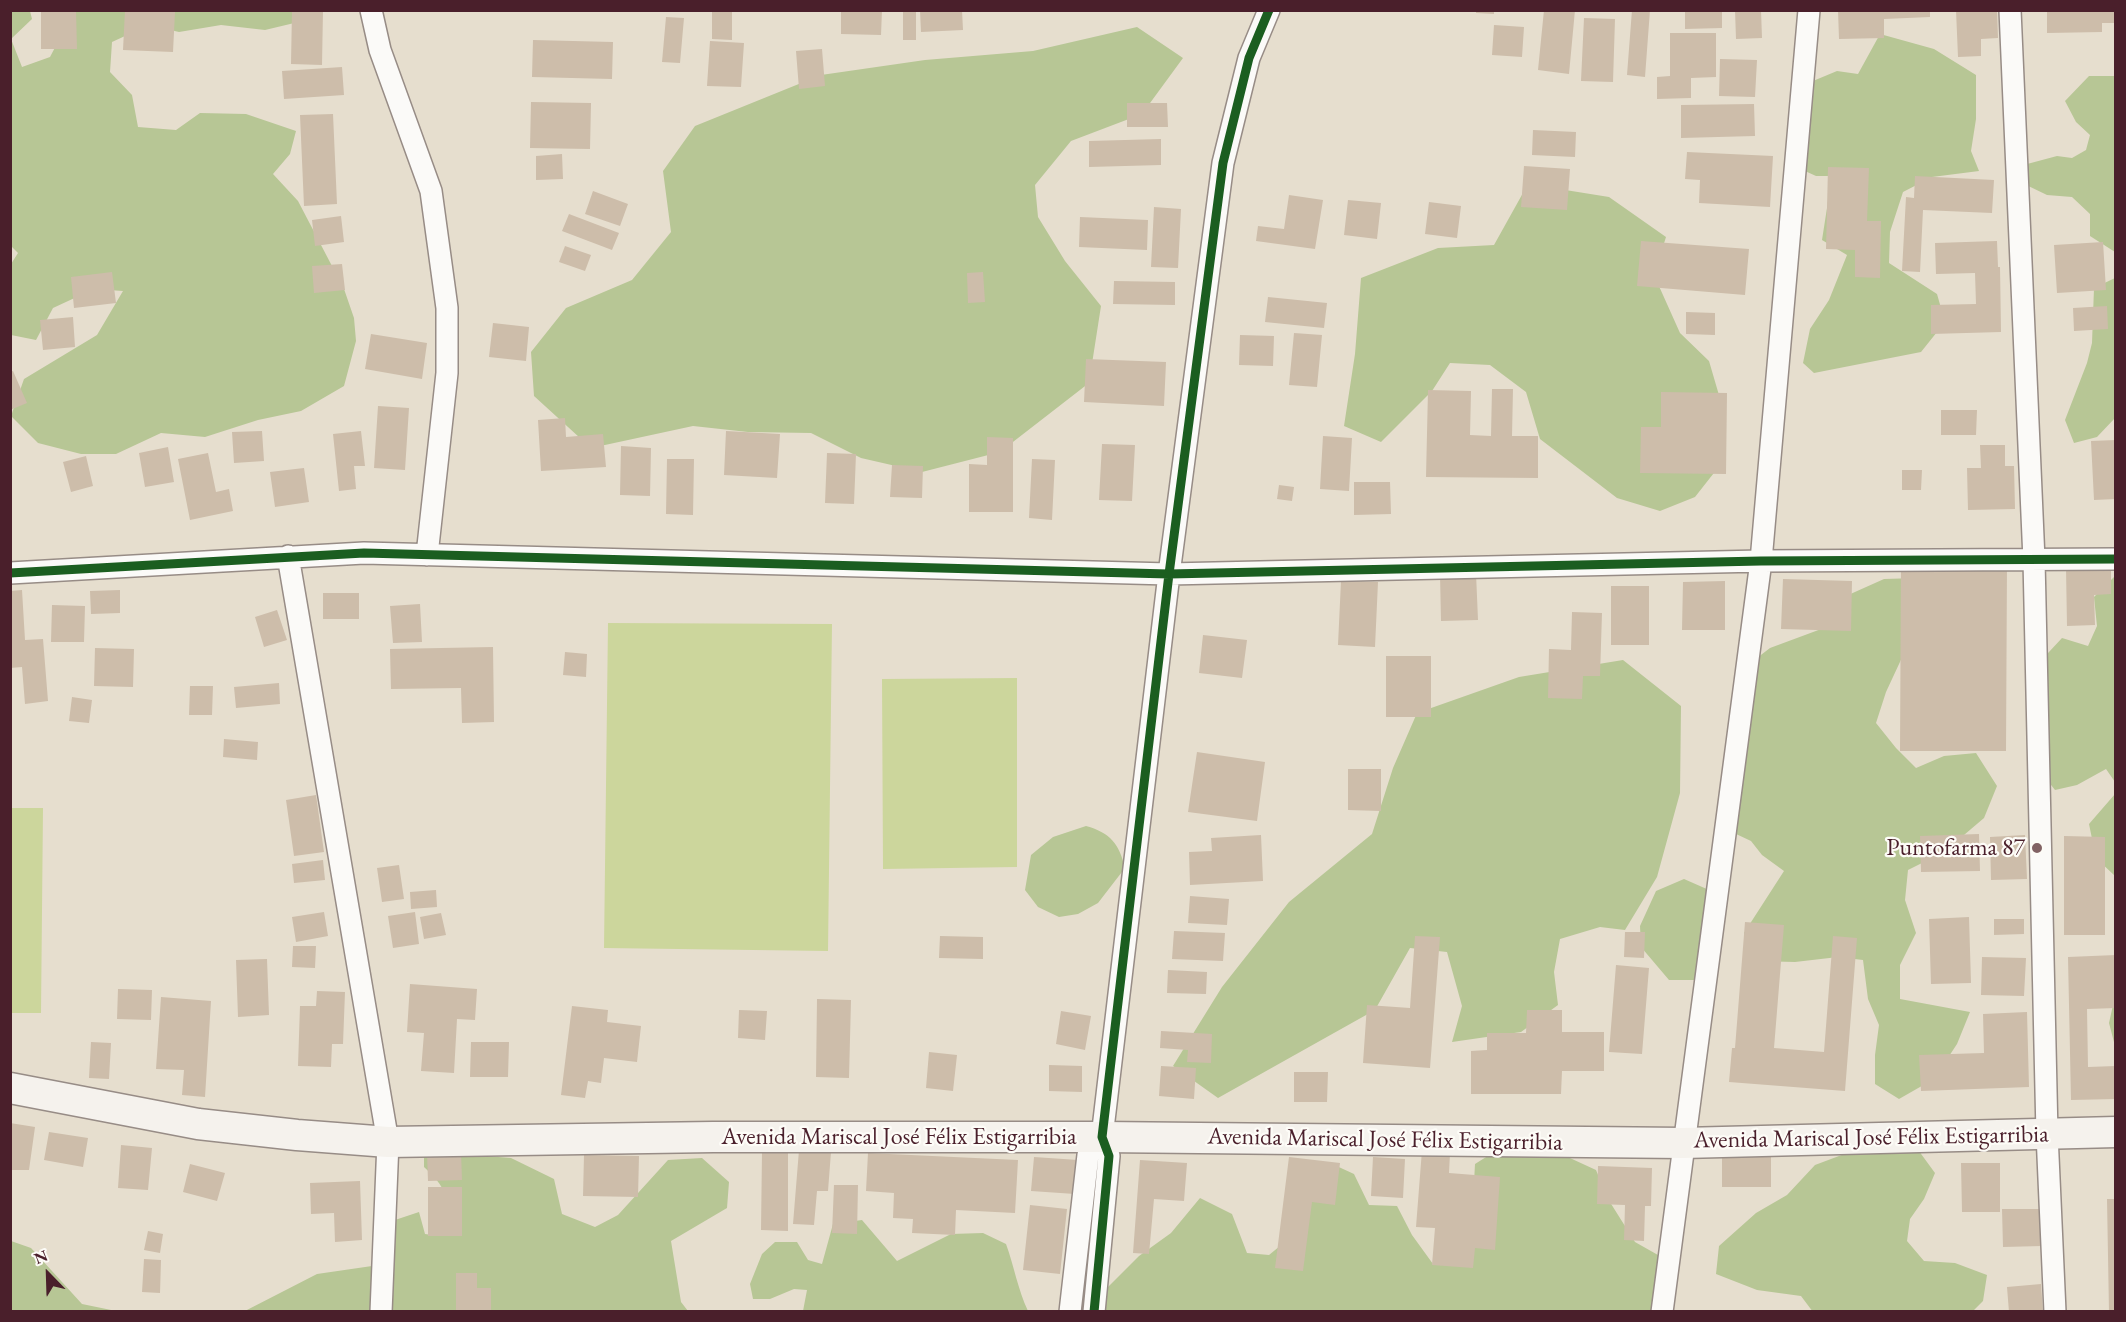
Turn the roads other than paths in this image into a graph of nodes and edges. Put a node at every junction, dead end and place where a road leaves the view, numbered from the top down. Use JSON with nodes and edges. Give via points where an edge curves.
{"nodes":[{"id":1,"x":371,"y":10,"type":"edge"},
{"id":2,"x":1269,"y":10,"type":"edge"},
{"id":3,"x":1809,"y":10,"type":"edge"},
{"id":4,"x":2010,"y":10,"type":"edge"},
{"id":5,"x":427,"y":555,"type":"junction"},
{"id":6,"x":288,"y":556,"type":"junction"},
{"id":7,"x":2115,"y":559,"type":"edge"},
{"id":8,"x":2034,"y":560,"type":"junction"},
{"id":9,"x":1761,"y":561,"type":"junction"},
{"id":10,"x":10,"y":573,"type":"edge"},
{"id":11,"x":1169,"y":574,"type":"junction"},
{"id":12,"x":10,"y":1088,"type":"edge"},
{"id":13,"x":2115,"y":1132,"type":"edge"},
{"id":14,"x":2047,"y":1134,"type":"junction"},
{"id":15,"x":1102,"y":1137,"type":"junction"},
{"id":16,"x":388,"y":1142,"type":"junction"},
{"id":17,"x":1683,"y":1143,"type":"junction"},
{"id":18,"x":1095,"y":1302,"type":"edge"},
{"id":19,"x":1071,"y":1303,"type":"edge"},
{"id":20,"x":381,"y":1311,"type":"edge"},
{"id":21,"x":1662,"y":1311,"type":"edge"},
{"id":22,"x":2055,"y":1311,"type":"edge"}],
"edges":[{"from":1,"to":5,"type":"street","via":[[380,50],[431,191],[447,308],[447,373]]},
{"from":2,"to":11,"type":"street","via":[[1249,58],[1223,163]]},
{"from":3,"to":9,"type":"street"},
{"from":4,"to":8,"type":"street"},
{"from":5,"to":6,"type":"street"},
{"from":5,"to":11,"type":"street"},
{"from":6,"to":10,"type":"street"},
{"from":6,"to":16,"type":"street"},
{"from":7,"to":8,"type":"street"},
{"from":8,"to":9,"type":"street"},
{"from":8,"to":14,"type":"street"},
{"from":9,"to":11,"type":"street"},
{"from":9,"to":17,"type":"street"},
{"from":11,"to":15,"type":"street"},
{"from":12,"to":16,"type":"main road","name":"Avenida Mariscal José Félix Estigarribia","via":[[198,1124]]},
{"from":13,"to":14,"type":"main road","name":"Avenida Mariscal José Félix Estigarribia"},
{"from":14,"to":17,"type":"main road","name":"Avenida Mariscal José Félix Estigarribia"},
{"from":14,"to":22,"type":"street"},
{"from":15,"to":16,"type":"main road","name":"Avenida Mariscal José Félix Estigarribia"},
{"from":15,"to":17,"type":"main road","name":"Avenida Mariscal José Félix Estigarribia"},
{"from":15,"to":18,"type":"street","via":[[1110,1156]]},
{"from":15,"to":19,"type":"street","via":[[1088,1155]]},
{"from":16,"to":20,"type":"street"},
{"from":17,"to":21,"type":"street"}]}
